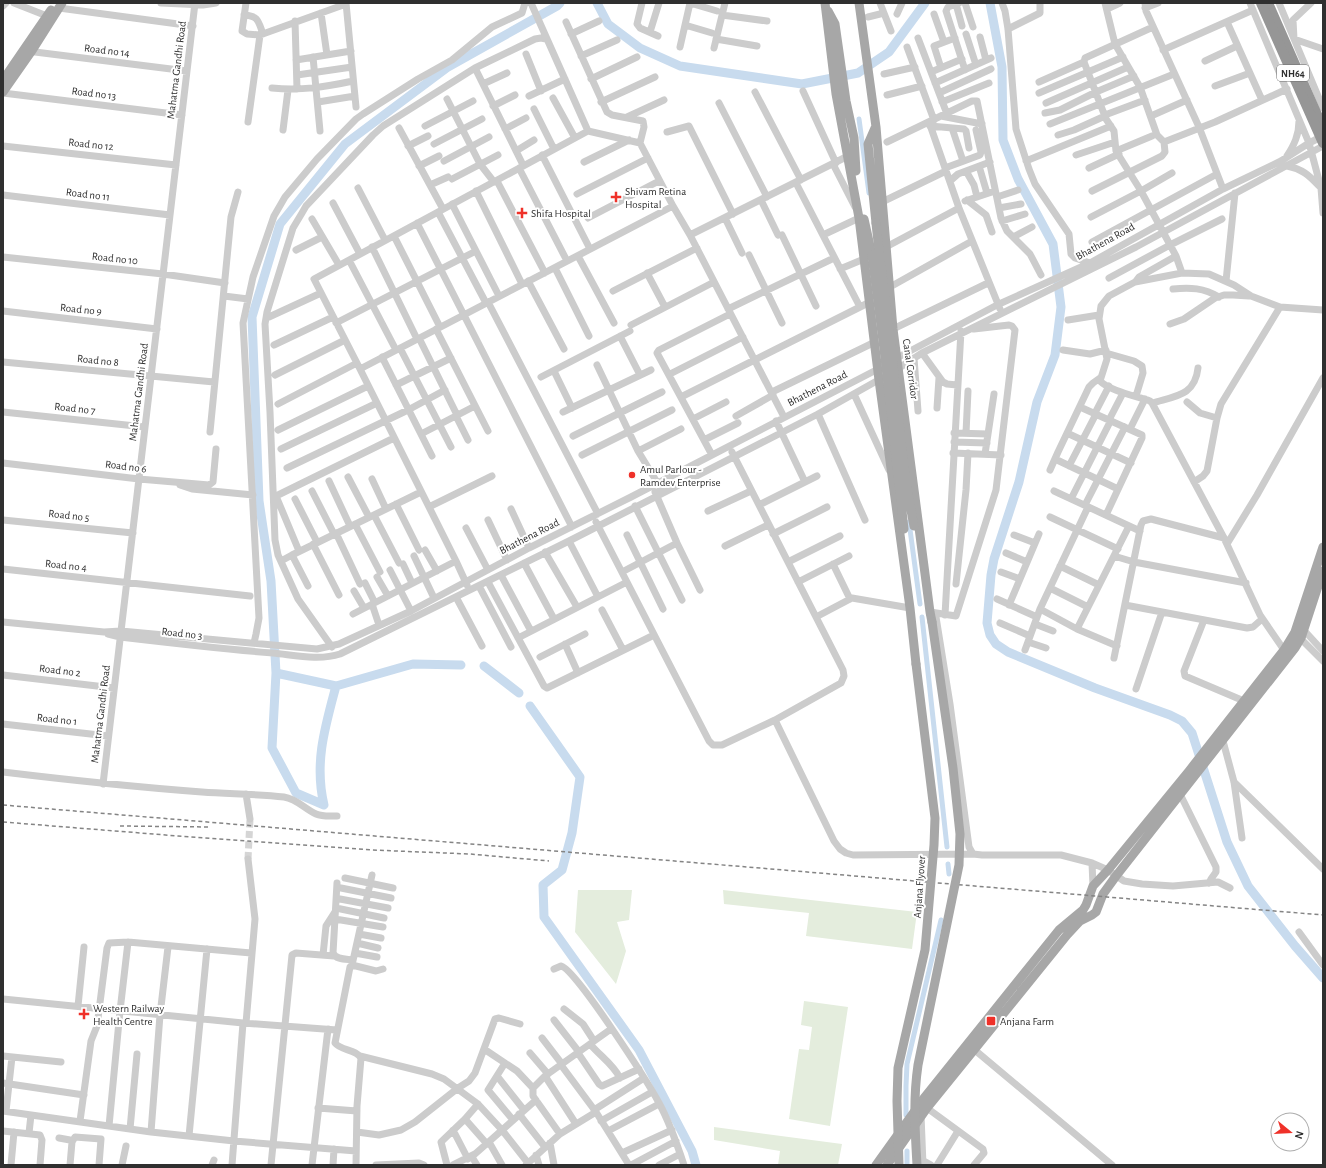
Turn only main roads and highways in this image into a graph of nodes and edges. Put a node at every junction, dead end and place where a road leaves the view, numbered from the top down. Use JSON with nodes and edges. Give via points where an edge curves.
{"nodes":[{"id":1,"x":859,"y":3,"type":"edge"},
{"id":2,"x":1261,"y":3,"type":"edge"},
{"id":3,"x":1268,"y":3,"type":"edge"},
{"id":4,"x":825,"y":4,"type":"edge"},
{"id":5,"x":59,"y":5,"type":"edge"},
{"id":6,"x":28,"y":51,"type":"junction"},
{"id":7,"x":3,"y":80,"type":"edge"},
{"id":8,"x":3,"y":92,"type":"edge"},
{"id":9,"x":840,"y":93,"type":"junction"},
{"id":10,"x":876,"y":127,"type":"junction"},
{"id":11,"x":1323,"y":128,"type":"edge"},
{"id":12,"x":844,"y":136,"type":"junction"},
{"id":13,"x":854,"y":138,"type":"junction"},
{"id":14,"x":1323,"y":143,"type":"edge"},
{"id":15,"x":868,"y":257,"type":"junction"},
{"id":16,"x":1323,"y":547,"type":"edge"},
{"id":17,"x":1323,"y":571,"type":"edge"},
{"id":18,"x":929,"y":602,"type":"junction"},
{"id":19,"x":910,"y":604,"type":"junction"},
{"id":20,"x":1299,"y":631,"type":"junction"},
{"id":21,"x":1219,"y":741,"type":"junction"},
{"id":22,"x":1192,"y":774,"type":"junction"},
{"id":23,"x":971,"y":1046,"type":"junction"},
{"id":24,"x":923,"y":1106,"type":"junction"},
{"id":25,"x":921,"y":1163,"type":"edge"},
{"id":26,"x":881,"y":1164,"type":"edge"},
{"id":27,"x":899,"y":1165,"type":"edge"}],
"edges":[{"from":1,"to":10,"type":"main road","name":"Canal Corridor"},
{"from":2,"to":14,"type":"highway","number":"NH64","bridge":true},
{"from":3,"to":11,"type":"highway","number":"NH64"},
{"from":4,"to":9,"type":"main road","via":[[834,44]]},
{"from":5,"to":6,"type":"main road"},
{"from":5,"to":6,"type":"main road","via":[[47,16]]},
{"from":6,"to":7,"type":"main road"},
{"from":6,"to":8,"type":"main road"},
{"from":9,"to":12,"type":"main road"},
{"from":9,"to":13,"type":"main road"},
{"from":10,"to":18,"type":"main road","name":"Canal Corridor","via":[[893,329]]},
{"from":10,"to":18,"type":"main road","bridge":true,"via":[[868,144],[876,223],[906,488],[914,526],[921,584]]},
{"from":12,"to":13,"type":"main road"},
{"from":12,"to":15,"type":"main road"},
{"from":13,"to":15,"type":"main road"},
{"from":15,"to":19,"type":"main road","via":[[870,302],[879,380]]},
{"from":15,"to":19,"type":"main road","bridge":true,"via":[[884,349]]},
{"from":16,"to":20,"type":"main road"},
{"from":17,"to":20,"type":"main road"},
{"from":18,"to":25,"type":"main road","name":"Canal Corridor","bridge":true,"via":[[954,768],[960,849],[959,865],[915,1086],[914,1105]]},
{"from":19,"to":27,"type":"main road","name":"Anjana Flyover","bridge":true,"via":[[935,818],[925,950],[898,1068]]},
{"from":20,"to":21,"type":"main road","via":[[1244,701]]},
{"from":20,"to":21,"type":"main road","via":[[1295,648]]},
{"from":21,"to":22,"type":"main road"},
{"from":22,"to":23,"type":"main road","via":[[1093,886],[1083,910],[1059,930]]},
{"from":22,"to":23,"type":"main road","via":[[1180,794],[1103,894],[1096,912],[1080,921]]},
{"from":23,"to":24,"type":"main road"},
{"from":24,"to":26,"type":"main road"},
{"from":24,"to":26,"type":"main road","via":[[921,1117]]}]}
